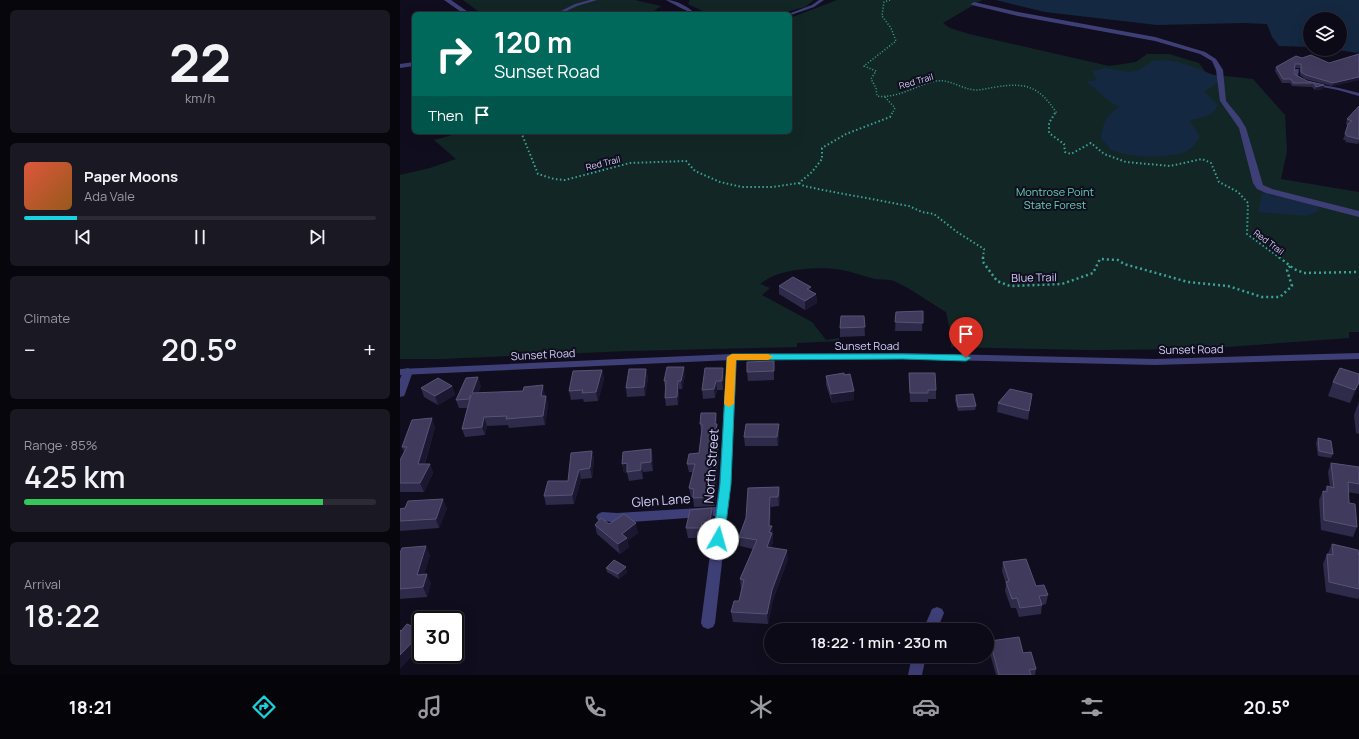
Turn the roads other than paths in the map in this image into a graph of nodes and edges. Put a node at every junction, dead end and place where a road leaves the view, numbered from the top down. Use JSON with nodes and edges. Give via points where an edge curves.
{"nodes":[{"id":1,"x":448,"y":0,"type":"edge"},
{"id":2,"x":595,"y":0,"type":"edge"},
{"id":3,"x":668,"y":0,"type":"edge"},
{"id":4,"x":822,"y":0,"type":"edge"},
{"id":5,"x":974,"y":4,"type":"dead end"},
{"id":6,"x":466,"y":12,"type":"edge"},
{"id":7,"x":562,"y":12,"type":"edge"},
{"id":8,"x":691,"y":12,"type":"edge"},
{"id":9,"x":792,"y":13,"type":"edge"},
{"id":10,"x":412,"y":64,"type":"edge"},
{"id":11,"x":400,"y":66,"type":"edge"},
{"id":12,"x":1297,"y":70,"type":"dead end"},
{"id":13,"x":1359,"y":94,"type":"edge"},
{"id":14,"x":1359,"y":214,"type":"edge"},
{"id":15,"x":1359,"y":356,"type":"edge"},
{"id":16,"x":732,"y":357,"type":"junction"},
{"id":17,"x":404,"y":372,"type":"edge"},
{"id":18,"x":400,"y":394,"type":"edge"},
{"id":19,"x":722,"y":511,"type":"junction"},
{"id":20,"x":602,"y":517,"type":"edge"},
{"id":21,"x":937,"y":613,"type":"dead end"},
{"id":22,"x":708,"y":623,"type":"dead end"},
{"id":23,"x":933,"y":623,"type":"edge"},
{"id":24,"x":918,"y":663,"type":"edge"},
{"id":25,"x":915,"y":675,"type":"edge"}],
"edges":[{"from":1,"to":6,"type":"street"},
{"from":2,"to":7,"type":"lane"},
{"from":3,"to":8,"type":"lane"},
{"from":4,"to":9,"type":"lane"},
{"from":5,"to":14,"type":"street","via":[[1164,41],[1206,54],[1214,60],[1222,76],[1222,100],[1240,122],[1260,188]]},
{"from":10,"to":11,"type":"street"},
{"from":12,"to":13,"type":"lane","via":[[1296,76],[1305,82]]},
{"from":15,"to":16,"type":"street","name":"Sunset Road","via":[[1154,362],[903,356]]},
{"from":16,"to":17,"type":"street","name":"Sunset Road"},
{"from":16,"to":19,"type":"street","name":"North Street"},
{"from":17,"to":18,"type":"street"},
{"from":19,"to":20,"type":"street","name":"Glen Lane"},
{"from":19,"to":22,"type":"street","name":"North Street"},
{"from":21,"to":23,"type":"street"},
{"from":24,"to":25,"type":"street"}]}
